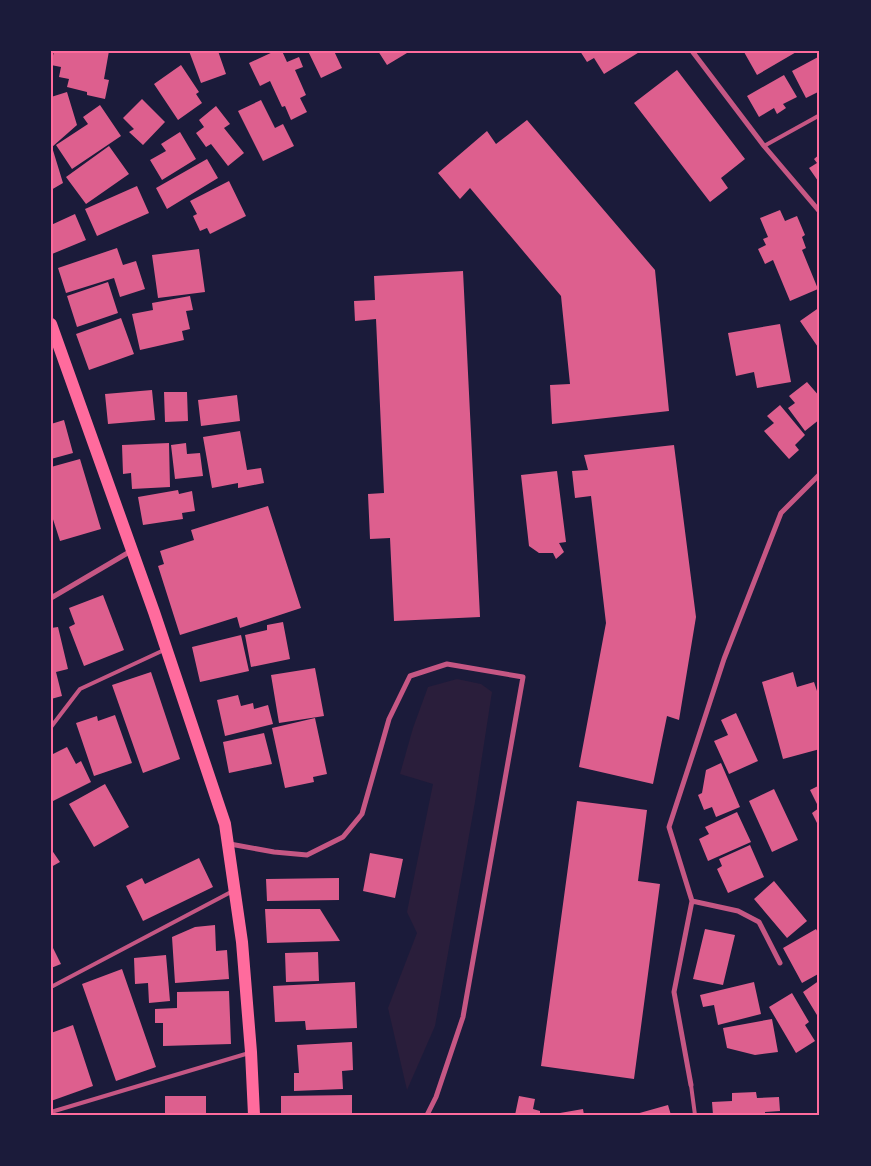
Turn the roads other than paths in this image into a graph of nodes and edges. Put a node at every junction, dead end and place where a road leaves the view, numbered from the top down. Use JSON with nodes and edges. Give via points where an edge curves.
{"nodes":[{"id":1,"x":692,"y":51,"type":"edge"},
{"id":2,"x":820,"y":114,"type":"edge"},
{"id":3,"x":764,"y":146,"type":"junction"},
{"id":4,"x":820,"y":212,"type":"edge"},
{"id":5,"x":51,"y":324,"type":"edge"},
{"id":6,"x":820,"y":474,"type":"edge"},
{"id":7,"x":131,"y":550,"type":"junction"},
{"id":8,"x":51,"y":598,"type":"edge"},
{"id":9,"x":166,"y":649,"type":"junction"},
{"id":10,"x":51,"y":727,"type":"edge"},
{"id":11,"x":229,"y":844,"type":"junction"},
{"id":12,"x":236,"y":889,"type":"junction"},
{"id":13,"x":692,"y":901,"type":"junction"},
{"id":14,"x":780,"y":963,"type":"dead end"},
{"id":15,"x":51,"y":987,"type":"edge"},
{"id":16,"x":251,"y":1052,"type":"junction"},
{"id":17,"x":691,"y":1086,"type":"joint"},
{"id":18,"x":51,"y":1112,"type":"edge"},
{"id":19,"x":254,"y":1115,"type":"edge"},
{"id":20,"x":426,"y":1115,"type":"edge"},
{"id":21,"x":695,"y":1115,"type":"edge"}],
"edges":[{"from":1,"to":3,"type":"street"},
{"from":2,"to":3,"type":"lane"},
{"from":3,"to":4,"type":"street"},
{"from":5,"to":7,"type":"main road"},
{"from":6,"to":13,"type":"street","via":[[781,513],[724,659],[669,827]]},
{"from":7,"to":8,"type":"street"},
{"from":7,"to":9,"type":"main road"},
{"from":9,"to":10,"type":"lane","via":[[80,689]]},
{"from":9,"to":11,"type":"main road"},
{"from":11,"to":12,"type":"main road"},
{"from":11,"to":20,"type":"street","via":[[307,856],[343,838],[362,814],[389,719],[410,676],[447,664],[523,677],[463,1017],[436,1097]]},
{"from":12,"to":15,"type":"lane"},
{"from":12,"to":16,"type":"main road"},
{"from":13,"to":14,"type":"street","via":[[738,911],[759,922]]},
{"from":13,"to":17,"type":"street","via":[[674,992]]},
{"from":16,"to":18,"type":"lane"},
{"from":16,"to":19,"type":"main road"},
{"from":17,"to":21,"type":"lane"}]}
